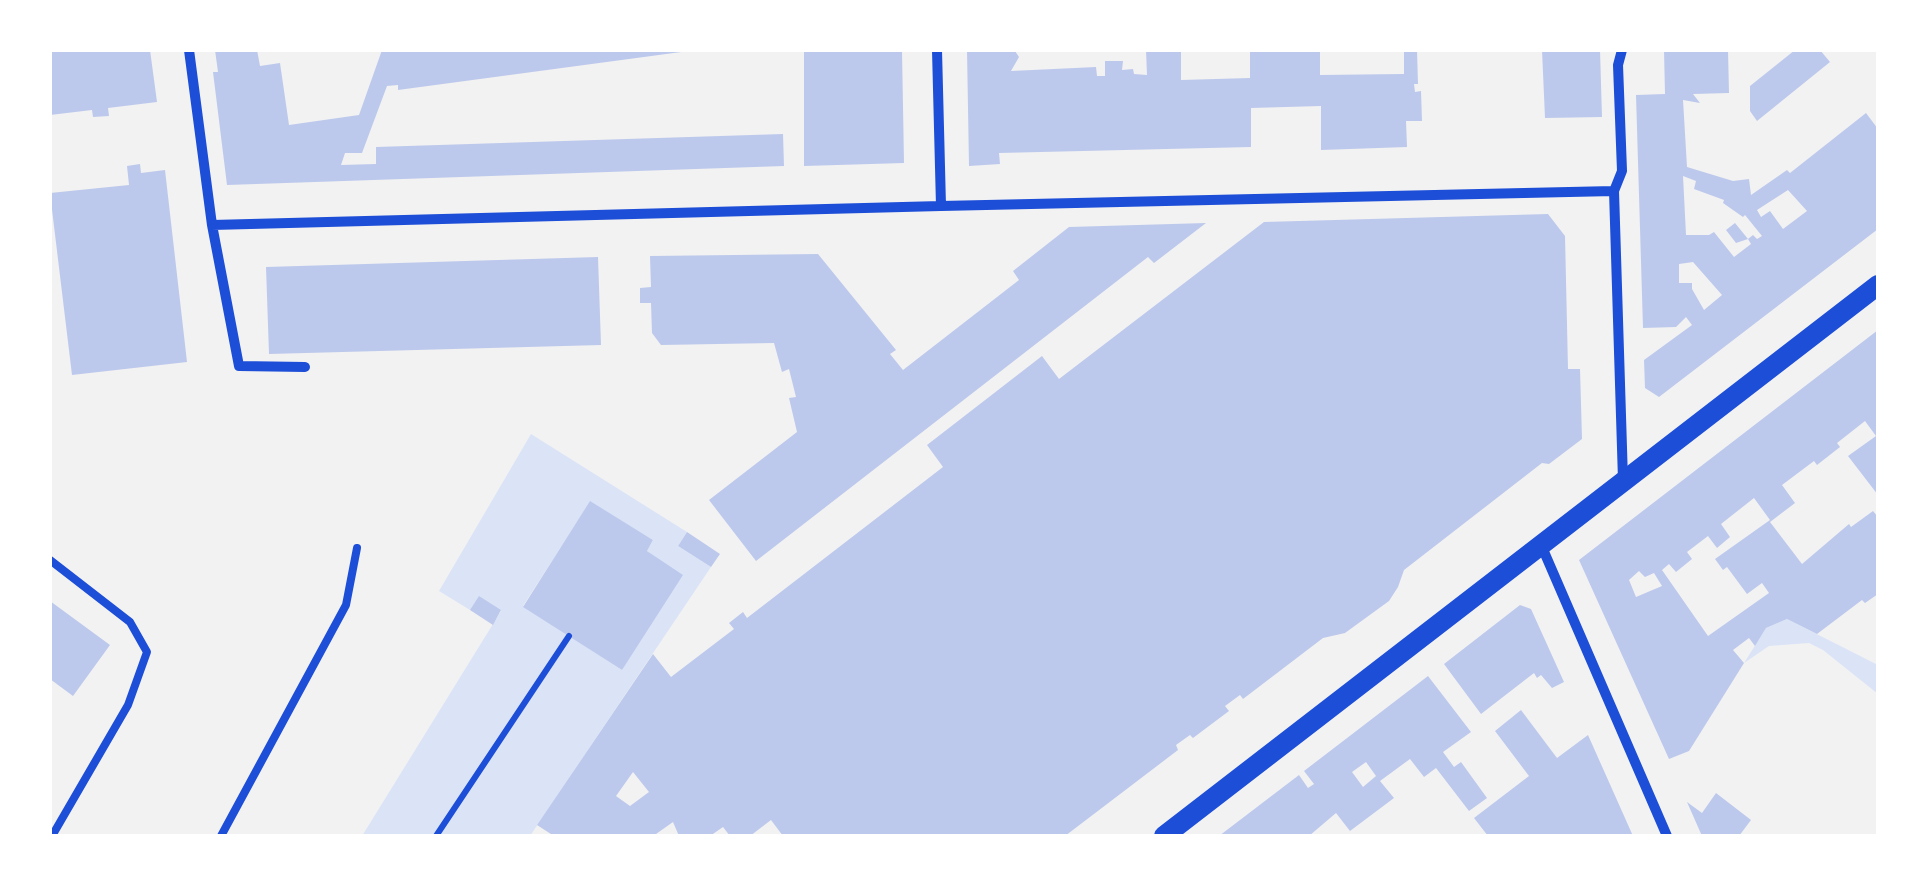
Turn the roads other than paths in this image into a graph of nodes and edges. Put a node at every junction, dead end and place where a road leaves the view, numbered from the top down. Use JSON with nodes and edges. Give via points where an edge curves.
{"nodes":[{"id":1,"x":189,"y":50,"type":"edge"},
{"id":2,"x":937,"y":50,"type":"edge"},
{"id":3,"x":1622,"y":50,"type":"edge"},
{"id":4,"x":1614,"y":191,"type":"junction"},
{"id":5,"x":941,"y":206,"type":"junction"},
{"id":6,"x":212,"y":224,"type":"junction"},
{"id":7,"x":1878,"y":285,"type":"edge"},
{"id":8,"x":305,"y":367,"type":"dead end"},
{"id":9,"x":1623,"y":482,"type":"junction"},
{"id":10,"x":1542,"y":546,"type":"junction"},
{"id":11,"x":357,"y":548,"type":"dead end"},
{"id":12,"x":50,"y":560,"type":"edge"},
{"id":13,"x":52,"y":836,"type":"edge"},
{"id":14,"x":221,"y":836,"type":"edge"},
{"id":15,"x":1164,"y":836,"type":"edge"},
{"id":16,"x":1667,"y":836,"type":"edge"}],
"edges":[{"from":1,"to":6,"type":"street"},
{"from":2,"to":5,"type":"street"},
{"from":3,"to":4,"type":"street","via":[[1622,170]]},
{"from":4,"to":5,"type":"street"},
{"from":4,"to":9,"type":"street"},
{"from":5,"to":6,"type":"street"},
{"from":6,"to":8,"type":"street","via":[[238,366]]},
{"from":7,"to":9,"type":"main road"},
{"from":9,"to":10,"type":"main road"},
{"from":10,"to":15,"type":"main road"},
{"from":10,"to":16,"type":"street"},
{"from":11,"to":14,"type":"lane","via":[[346,605]]},
{"from":12,"to":13,"type":"lane","via":[[130,622],[146,652],[128,705]]}]}
